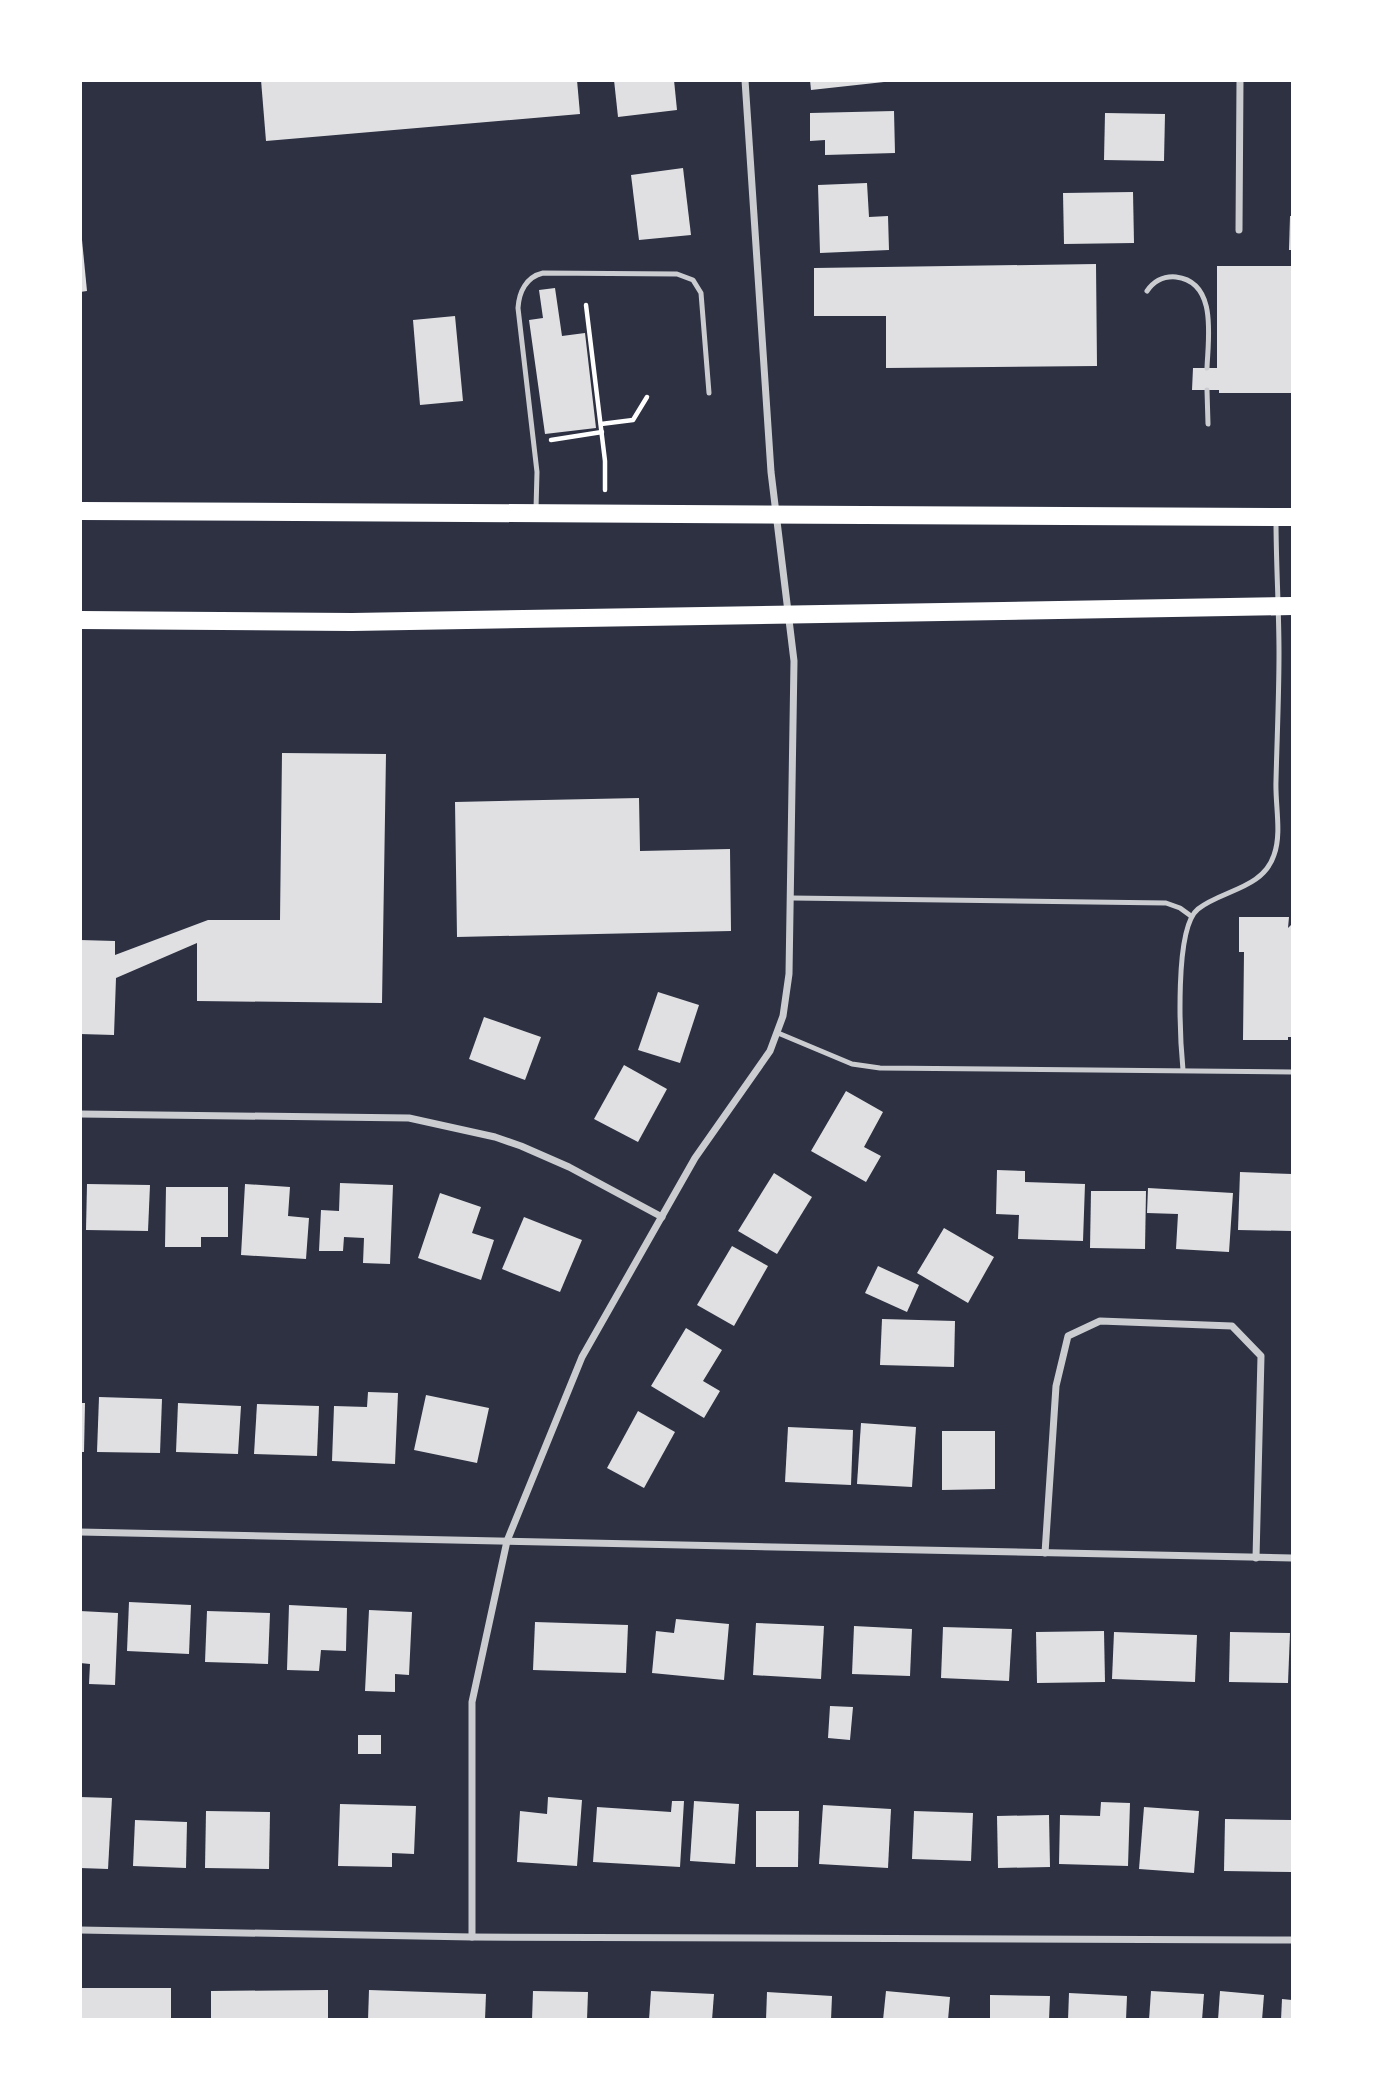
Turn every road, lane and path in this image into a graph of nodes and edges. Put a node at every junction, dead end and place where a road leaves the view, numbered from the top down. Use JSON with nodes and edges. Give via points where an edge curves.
{"nodes":[{"id":1,"x":746,"y":80,"type":"edge"},
{"id":2,"x":1240,"y":80,"type":"edge"},
{"id":3,"x":1239,"y":230,"type":"dead end"},
{"id":4,"x":1147,"y":291,"type":"dead end"},
{"id":5,"x":586,"y":305,"type":"dead end"},
{"id":6,"x":1207,"y":368,"type":"dead end"},
{"id":7,"x":1207,"y":390,"type":"dead end"},
{"id":8,"x":709,"y":393,"type":"dead end"},
{"id":9,"x":647,"y":397,"type":"dead end"},
{"id":10,"x":1208,"y":424,"type":"dead end"},
{"id":11,"x":601,"y":425,"type":"junction"},
{"id":12,"x":602,"y":432,"type":"junction"},
{"id":13,"x":546,"y":440,"type":"dead end"},
{"id":14,"x":605,"y":491,"type":"dead end"},
{"id":15,"x":80,"y":511,"type":"edge"},
{"id":16,"x":537,"y":513,"type":"junction"},
{"id":17,"x":777,"y":515,"type":"junction"},
{"id":18,"x":1284,"y":517,"type":"edge"},
{"id":19,"x":1285,"y":606,"type":"edge"},
{"id":20,"x":790,"y":616,"type":"junction"},
{"id":21,"x":80,"y":620,"type":"edge"},
{"id":22,"x":792,"y":898,"type":"junction"},
{"id":23,"x":1191,"y":916,"type":"junction"},
{"id":24,"x":778,"y":1032,"type":"junction"},
{"id":25,"x":1183,"y":1070,"type":"junction"},
{"id":26,"x":1293,"y":1072,"type":"edge"},
{"id":27,"x":80,"y":1114,"type":"edge"},
{"id":28,"x":662,"y":1217,"type":"junction"},
{"id":29,"x":80,"y":1532,"type":"edge"},
{"id":30,"x":508,"y":1541,"type":"junction"},
{"id":31,"x":1045,"y":1553,"type":"junction"},
{"id":32,"x":1255,"y":1558,"type":"junction"},
{"id":33,"x":1293,"y":1559,"type":"edge"},
{"id":34,"x":80,"y":1930,"type":"edge"},
{"id":35,"x":472,"y":1937,"type":"junction"},
{"id":36,"x":1293,"y":1940,"type":"edge"}],
"edges":[{"from":1,"to":17,"type":"street","via":[[765,400]]},
{"from":2,"to":3,"type":"street"},
{"from":4,"to":6,"type":"lane","via":[[1152,284],[1175,277],[1203,295]]},
{"from":5,"to":11,"type":"path"},
{"from":7,"to":10,"type":"lane"},
{"from":8,"to":16,"type":"lane","via":[[701,293],[693,280],[677,274],[543,273],[531,278],[518,308],[537,472]]},
{"from":9,"to":11,"type":"path","via":[[632,420]]},
{"from":11,"to":12,"type":"path"},
{"from":12,"to":13,"type":"path"},
{"from":12,"to":14,"type":"path"},
{"from":15,"to":16,"type":"main road"},
{"from":16,"to":17,"type":"main road"},
{"from":17,"to":18,"type":"main road"},
{"from":17,"to":20,"type":"street"},
{"from":18,"to":19,"type":"lane"},
{"from":19,"to":20,"type":"main road"},
{"from":19,"to":23,"type":"lane","via":[[1279,652],[1275,854],[1258,878]]},
{"from":20,"to":21,"type":"main road","via":[[352,622]]},
{"from":20,"to":22,"type":"street","via":[[794,661]]},
{"from":22,"to":23,"type":"lane","via":[[1166,903]]},
{"from":22,"to":24,"type":"street","via":[[789,974]]},
{"from":23,"to":25,"type":"lane","via":[[1182,947]]},
{"from":24,"to":25,"type":"lane","via":[[863,1067]]},
{"from":24,"to":28,"type":"street"},
{"from":25,"to":26,"type":"lane"},
{"from":27,"to":28,"type":"street","via":[[409,1118],[521,1146]]},
{"from":28,"to":30,"type":"street","via":[[582,1357]]},
{"from":29,"to":30,"type":"street"},
{"from":30,"to":31,"type":"street"},
{"from":30,"to":35,"type":"street","via":[[472,1702]]},
{"from":31,"to":32,"type":"street"},
{"from":31,"to":32,"type":"street","via":[[1056,1386],[1068,1336],[1100,1321],[1232,1326],[1261,1356]]},
{"from":32,"to":33,"type":"street"},
{"from":34,"to":35,"type":"street"},
{"from":35,"to":36,"type":"street"}]}
